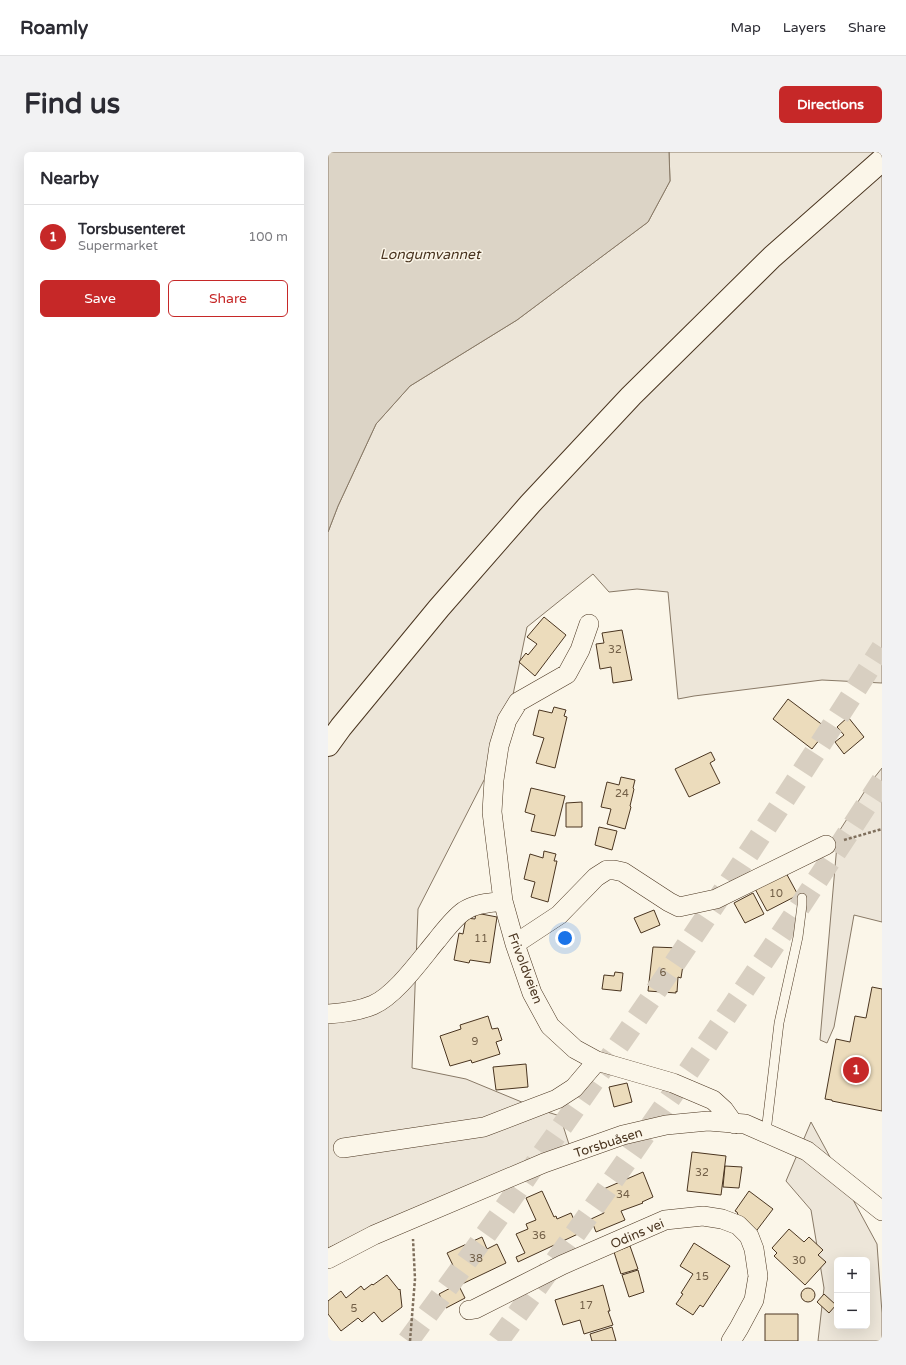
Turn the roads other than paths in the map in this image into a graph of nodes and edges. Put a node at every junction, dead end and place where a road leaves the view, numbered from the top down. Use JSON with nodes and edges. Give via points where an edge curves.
{"nodes":[{"id":1,"x":870,"y":152,"type":"edge"},
{"id":2,"x":882,"y":160,"type":"edge"},
{"id":3,"x":589,"y":624,"type":"dead end"},
{"id":4,"x":328,"y":721,"type":"edge"},
{"id":5,"x":328,"y":745,"type":"edge"},
{"id":6,"x":826,"y":845,"type":"road end"},
{"id":7,"x":802,"y":898,"type":"dead end"},
{"id":8,"x":503,"y":901,"type":"junction"},
{"id":9,"x":515,"y":944,"type":"junction"},
{"id":10,"x":328,"y":1014,"type":"edge"},
{"id":11,"x":597,"y":1060,"type":"junction"},
{"id":12,"x":734,"y":1124,"type":"junction"},
{"id":13,"x":766,"y":1132,"type":"junction"},
{"id":14,"x":342,"y":1148,"type":"dead end"},
{"id":15,"x":882,"y":1211,"type":"edge"},
{"id":16,"x":328,"y":1259,"type":"edge"},
{"id":17,"x":469,"y":1310,"type":"dead end"},
{"id":18,"x":731,"y":1341,"type":"edge"}],
"edges":[{"from":1,"to":4,"type":"main road","via":[[763,247],[616,392],[514,500],[428,599]]},
{"from":2,"to":5,"type":"main road","via":[[772,257],[631,396],[530,504],[439,608]]},
{"from":3,"to":8,"type":"street","name":"Frivoldveien","via":[[580,650],[567,674],[518,702],[507,720],[499,746],[492,812]]},
{"from":6,"to":9,"type":"street","via":[[716,899],[679,907],[623,872],[607,870],[596,877],[559,915]]},
{"from":7,"to":13,"type":"lane","via":[[798,937],[779,1023]]},
{"from":8,"to":9,"type":"street","name":"Frivoldveien"},
{"from":8,"to":10,"type":"street","via":[[479,904],[464,911],[388,996],[374,1005],[354,1011]]},
{"from":9,"to":11,"type":"street","name":"Frivoldveien","via":[[532,993],[550,1026],[575,1049]]},
{"from":11,"to":12,"type":"street","name":"Frivoldveien","via":[[673,1083],[713,1100]]},
{"from":11,"to":14,"type":"street","via":[[574,1088],[557,1099],[484,1126]]},
{"from":12,"to":13,"type":"street","name":"Torsbuåsen","via":[[745,1124]]},
{"from":12,"to":16,"type":"street","name":"Torsbuåsen","via":[[708,1121],[666,1125],[623,1135],[544,1163],[374,1235]]},
{"from":13,"to":15,"type":"street","name":"Torsbuåsen","via":[[807,1151]]},
{"from":17,"to":18,"type":"street","name":"Odins vei","via":[[562,1265],[665,1220],[703,1216],[738,1225],[748,1236],[754,1249],[758,1276],[754,1300]]}]}
